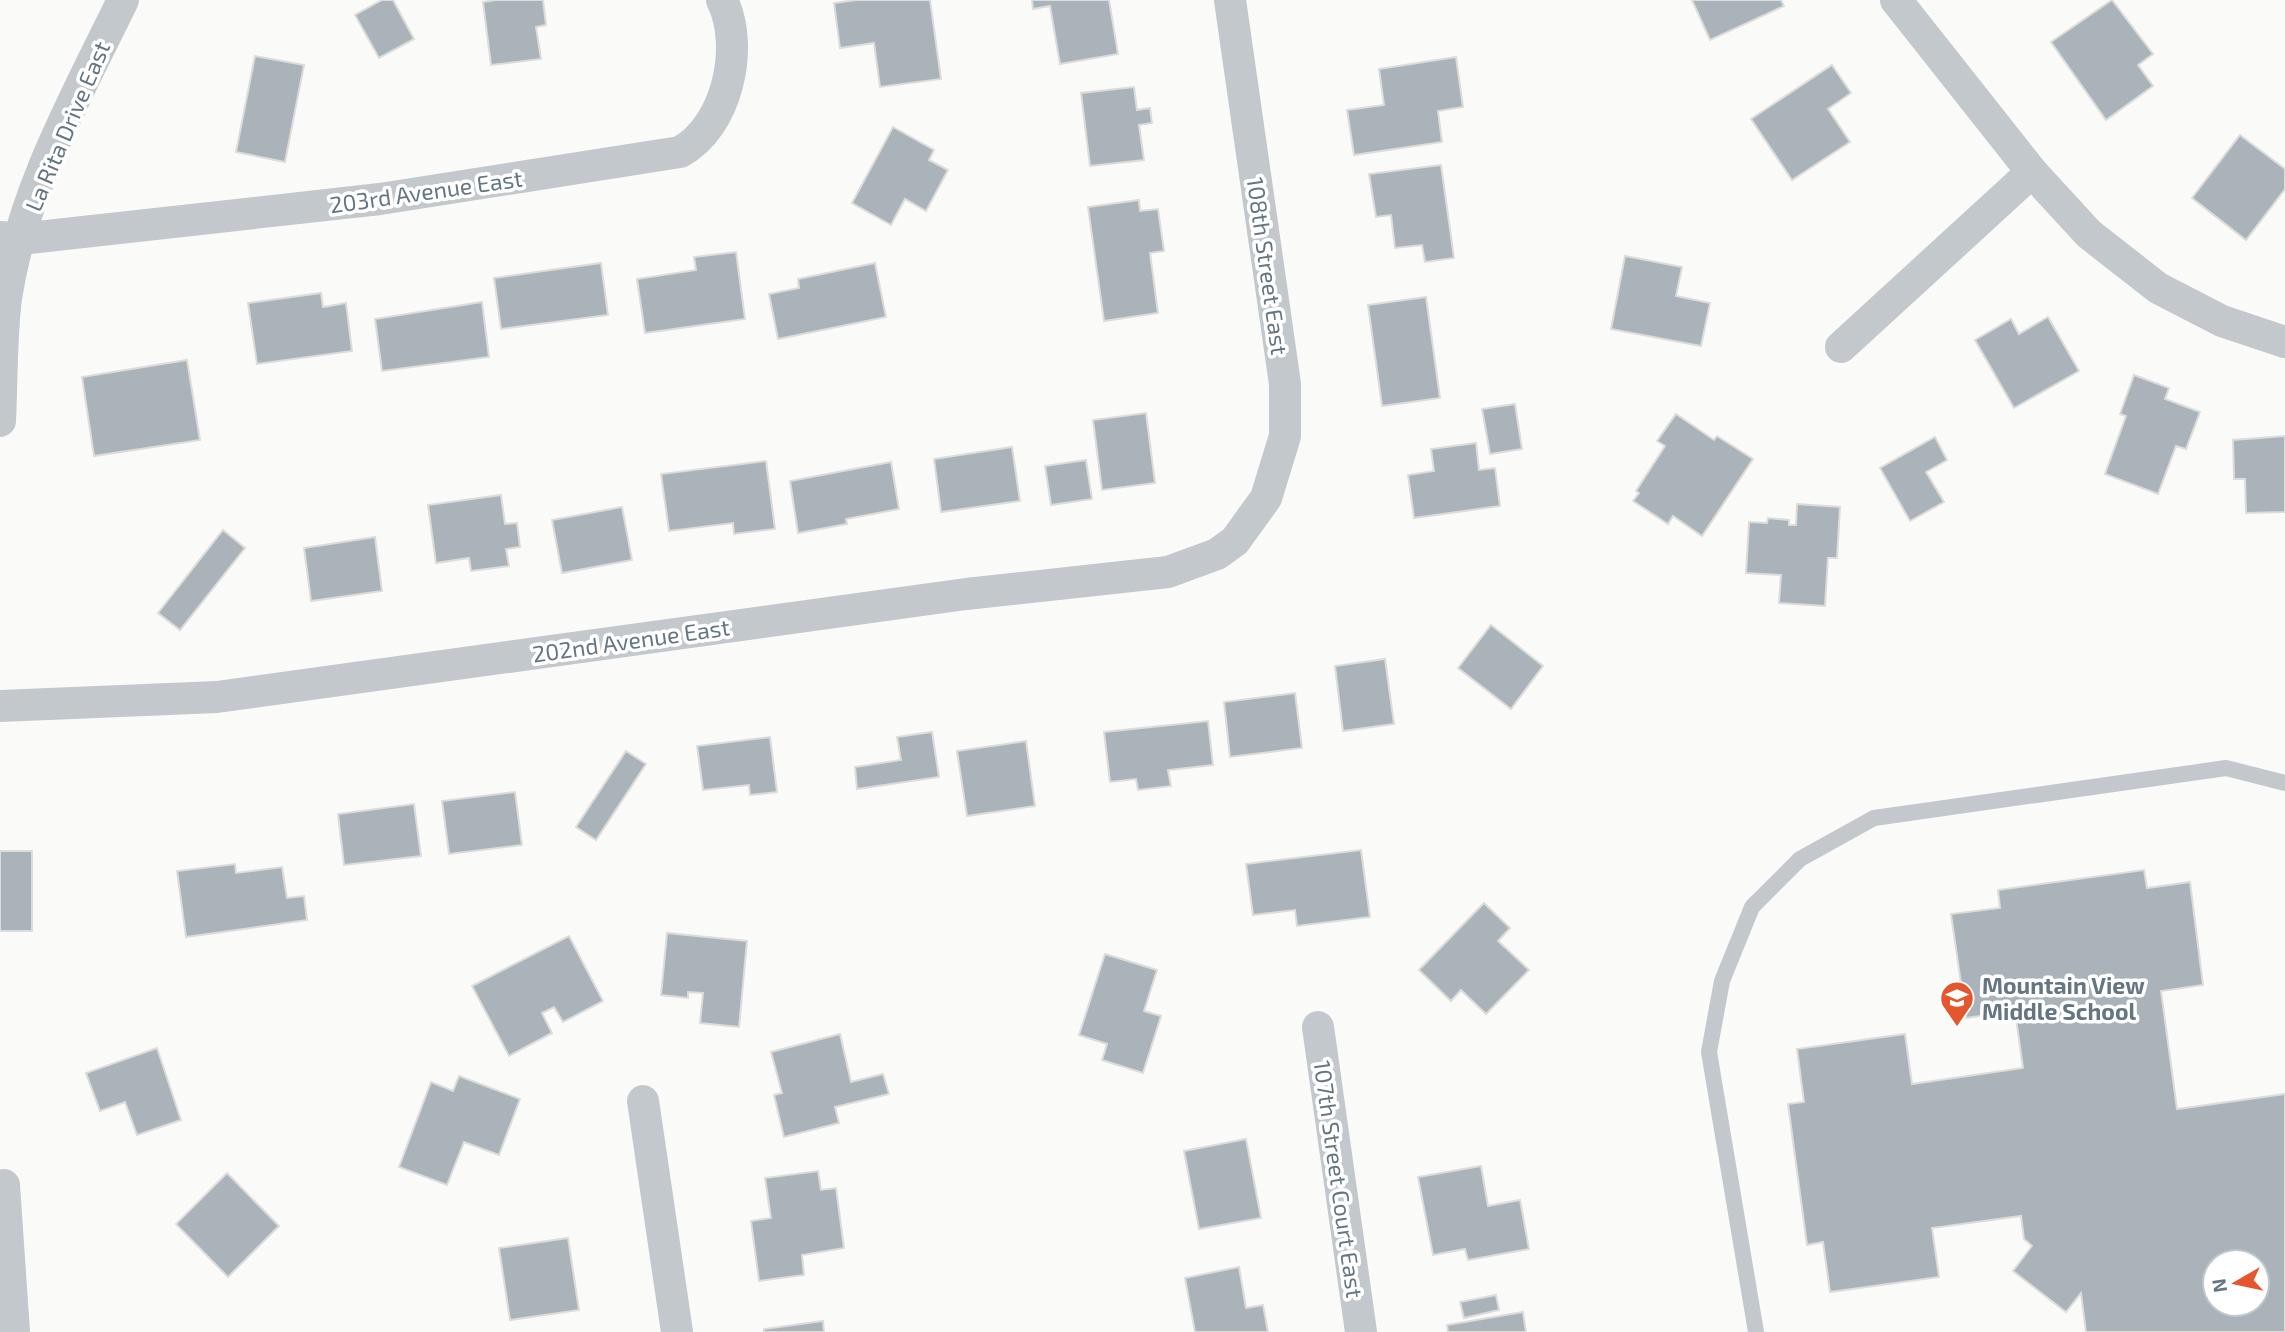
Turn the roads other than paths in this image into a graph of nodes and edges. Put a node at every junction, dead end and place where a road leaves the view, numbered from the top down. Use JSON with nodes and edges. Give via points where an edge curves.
{"nodes":[{"id":1,"x":123,"y":0,"type":"edge"},
{"id":2,"x":722,"y":0,"type":"edge"},
{"id":3,"x":1230,"y":0,"type":"edge"},
{"id":4,"x":1896,"y":0,"type":"edge"},
{"id":5,"x":2032,"y":172,"type":"junction"},
{"id":6,"x":10,"y":238,"type":"edge"},
{"id":7,"x":2285,"y":342,"type":"edge"},
{"id":8,"x":1841,"y":347,"type":"dead end"},
{"id":9,"x":0,"y":421,"type":"edge"},
{"id":10,"x":1246,"y":524,"type":"joint"},
{"id":11,"x":0,"y":706,"type":"edge"},
{"id":12,"x":2285,"y":783,"type":"edge"},
{"id":13,"x":1318,"y":1027,"type":"dead end"},
{"id":14,"x":643,"y":1101,"type":"dead end"},
{"id":15,"x":4,"y":1185,"type":"dead end"},
{"id":16,"x":14,"y":1332,"type":"edge"},
{"id":17,"x":677,"y":1332,"type":"edge"},
{"id":18,"x":1361,"y":1332,"type":"edge"},
{"id":19,"x":1756,"y":1332,"type":"edge"}],
"edges":[{"from":1,"to":6,"type":"street","name":"La Rita Drive East"},
{"from":2,"to":6,"type":"street","name":"203rd Avenue East","via":[[732,34],[729,73],[715,117],[697,143],[680,152],[380,199]]},
{"from":3,"to":10,"type":"street","name":"108th Street East","via":[[1285,383],[1284,436],[1276,472],[1266,498]]},
{"from":4,"to":5,"type":"street"},
{"from":5,"to":7,"type":"street","via":[[2090,234],[2158,288],[2222,321]]},
{"from":5,"to":8,"type":"street"},
{"from":6,"to":9,"type":"street","name":"La Rita Drive East"},
{"from":10,"to":11,"type":"street","name":"202nd Avenue East","via":[[1235,541],[1217,554],[1168,572],[966,594],[217,697]]},
{"from":12,"to":19,"type":"lane","via":[[2225,768],[1874,818],[1800,859],[1752,907],[1722,981],[1709,1052]]},
{"from":13,"to":18,"type":"street","name":"107th Street Court East"},
{"from":14,"to":17,"type":"street"},
{"from":15,"to":16,"type":"street"}]}
